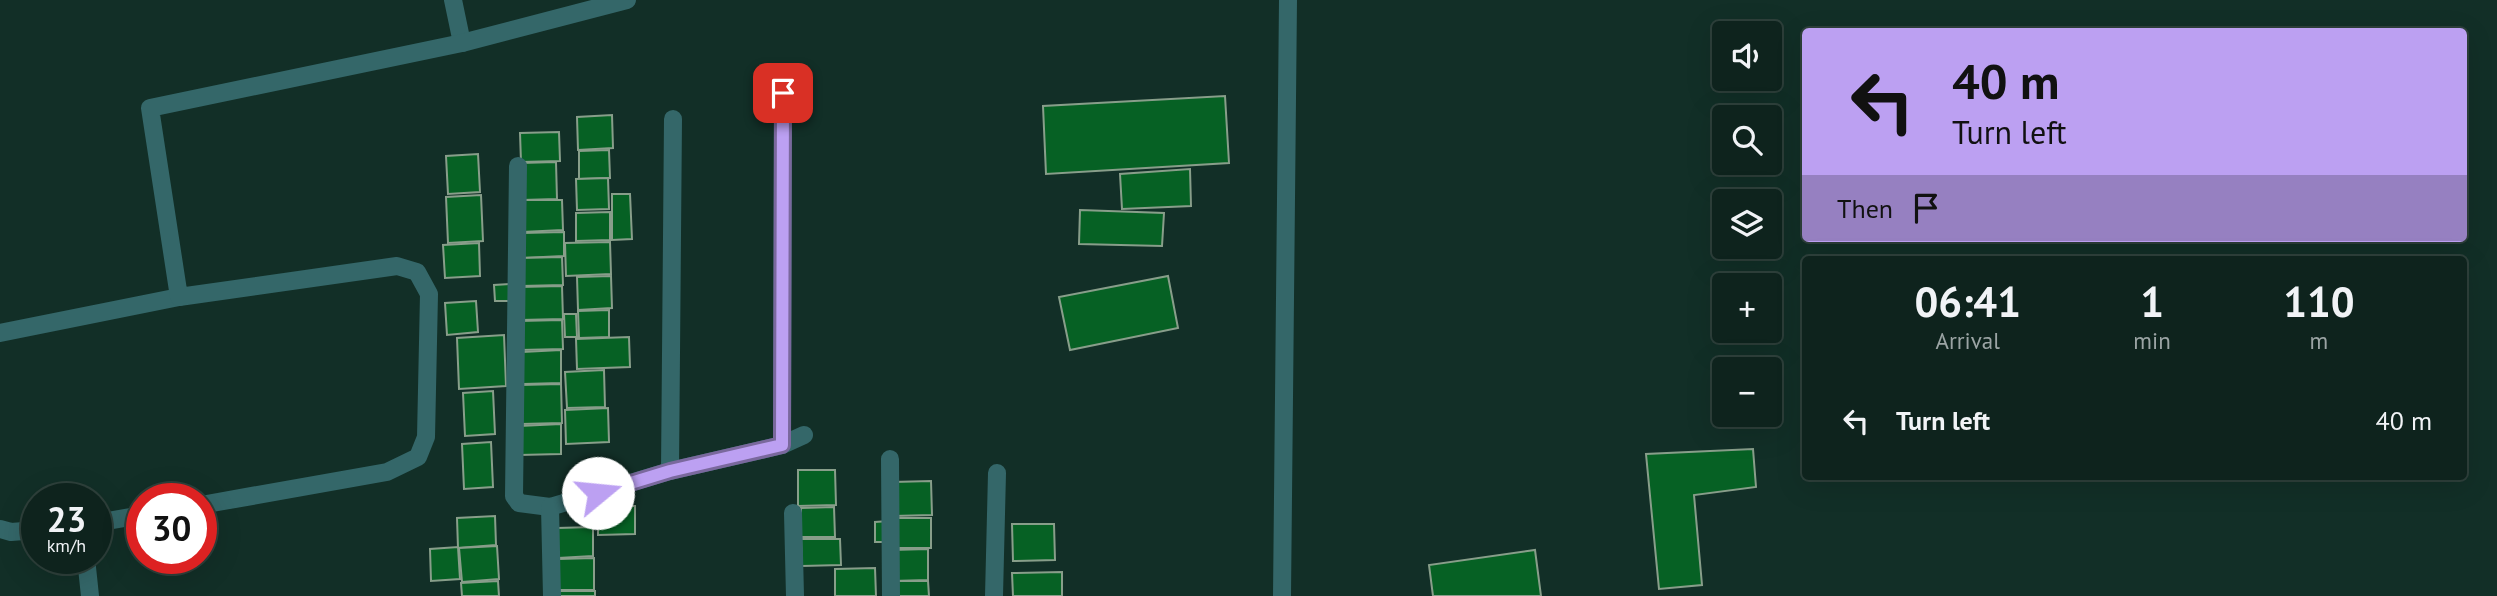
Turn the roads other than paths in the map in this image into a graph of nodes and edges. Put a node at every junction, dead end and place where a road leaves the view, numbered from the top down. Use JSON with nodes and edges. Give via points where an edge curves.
{"nodes":[{"id":1,"x":453,"y":0,"type":"edge"},
{"id":2,"x":627,"y":0,"type":"edge"},
{"id":3,"x":1288,"y":0,"type":"edge"},
{"id":4,"x":462,"y":43,"type":"junction"},
{"id":5,"x":783,"y":93,"type":"dead end"},
{"id":6,"x":673,"y":119,"type":"dead end"},
{"id":7,"x":518,"y":166,"type":"dead end"},
{"id":8,"x":179,"y":298,"type":"junction"},
{"id":9,"x":0,"y":332,"type":"edge"},
{"id":10,"x":804,"y":435,"type":"dead end"},
{"id":11,"x":782,"y":445,"type":"junction"},
{"id":12,"x":890,"y":459,"type":"dead end"},
{"id":13,"x":670,"y":471,"type":"junction"},
{"id":14,"x":997,"y":473,"type":"dead end"},
{"id":15,"x":217,"y":502,"type":"edge"},
{"id":16,"x":550,"y":507,"type":"junction"},
{"id":17,"x":793,"y":513,"type":"dead end"},
{"id":18,"x":0,"y":529,"type":"edge"},
{"id":19,"x":21,"y":531,"type":"edge"},
{"id":20,"x":88,"y":574,"type":"edge"},
{"id":21,"x":90,"y":596,"type":"edge"},
{"id":22,"x":552,"y":596,"type":"edge"},
{"id":23,"x":795,"y":596,"type":"edge"},
{"id":24,"x":891,"y":596,"type":"edge"},
{"id":25,"x":994,"y":596,"type":"edge"},
{"id":26,"x":1282,"y":596,"type":"edge"}],
"edges":[{"from":1,"to":4,"type":"street"},
{"from":2,"to":4,"type":"street"},
{"from":3,"to":26,"type":"street"},
{"from":4,"to":8,"type":"street","via":[[150,108]]},
{"from":5,"to":11,"type":"street"},
{"from":6,"to":13,"type":"street"},
{"from":7,"to":16,"type":"street","via":[[514,496],[519,503]]},
{"from":8,"to":9,"type":"street"},
{"from":8,"to":15,"type":"street","via":[[397,266],[417,272],[429,294],[426,437],[418,457],[387,472]]},
{"from":10,"to":11,"type":"street"},
{"from":11,"to":13,"type":"street"},
{"from":12,"to":24,"type":"street"},
{"from":13,"to":16,"type":"street"},
{"from":14,"to":25,"type":"street"},
{"from":16,"to":22,"type":"street"},
{"from":17,"to":23,"type":"street"},
{"from":18,"to":19,"type":"street"},
{"from":20,"to":21,"type":"street"}]}
